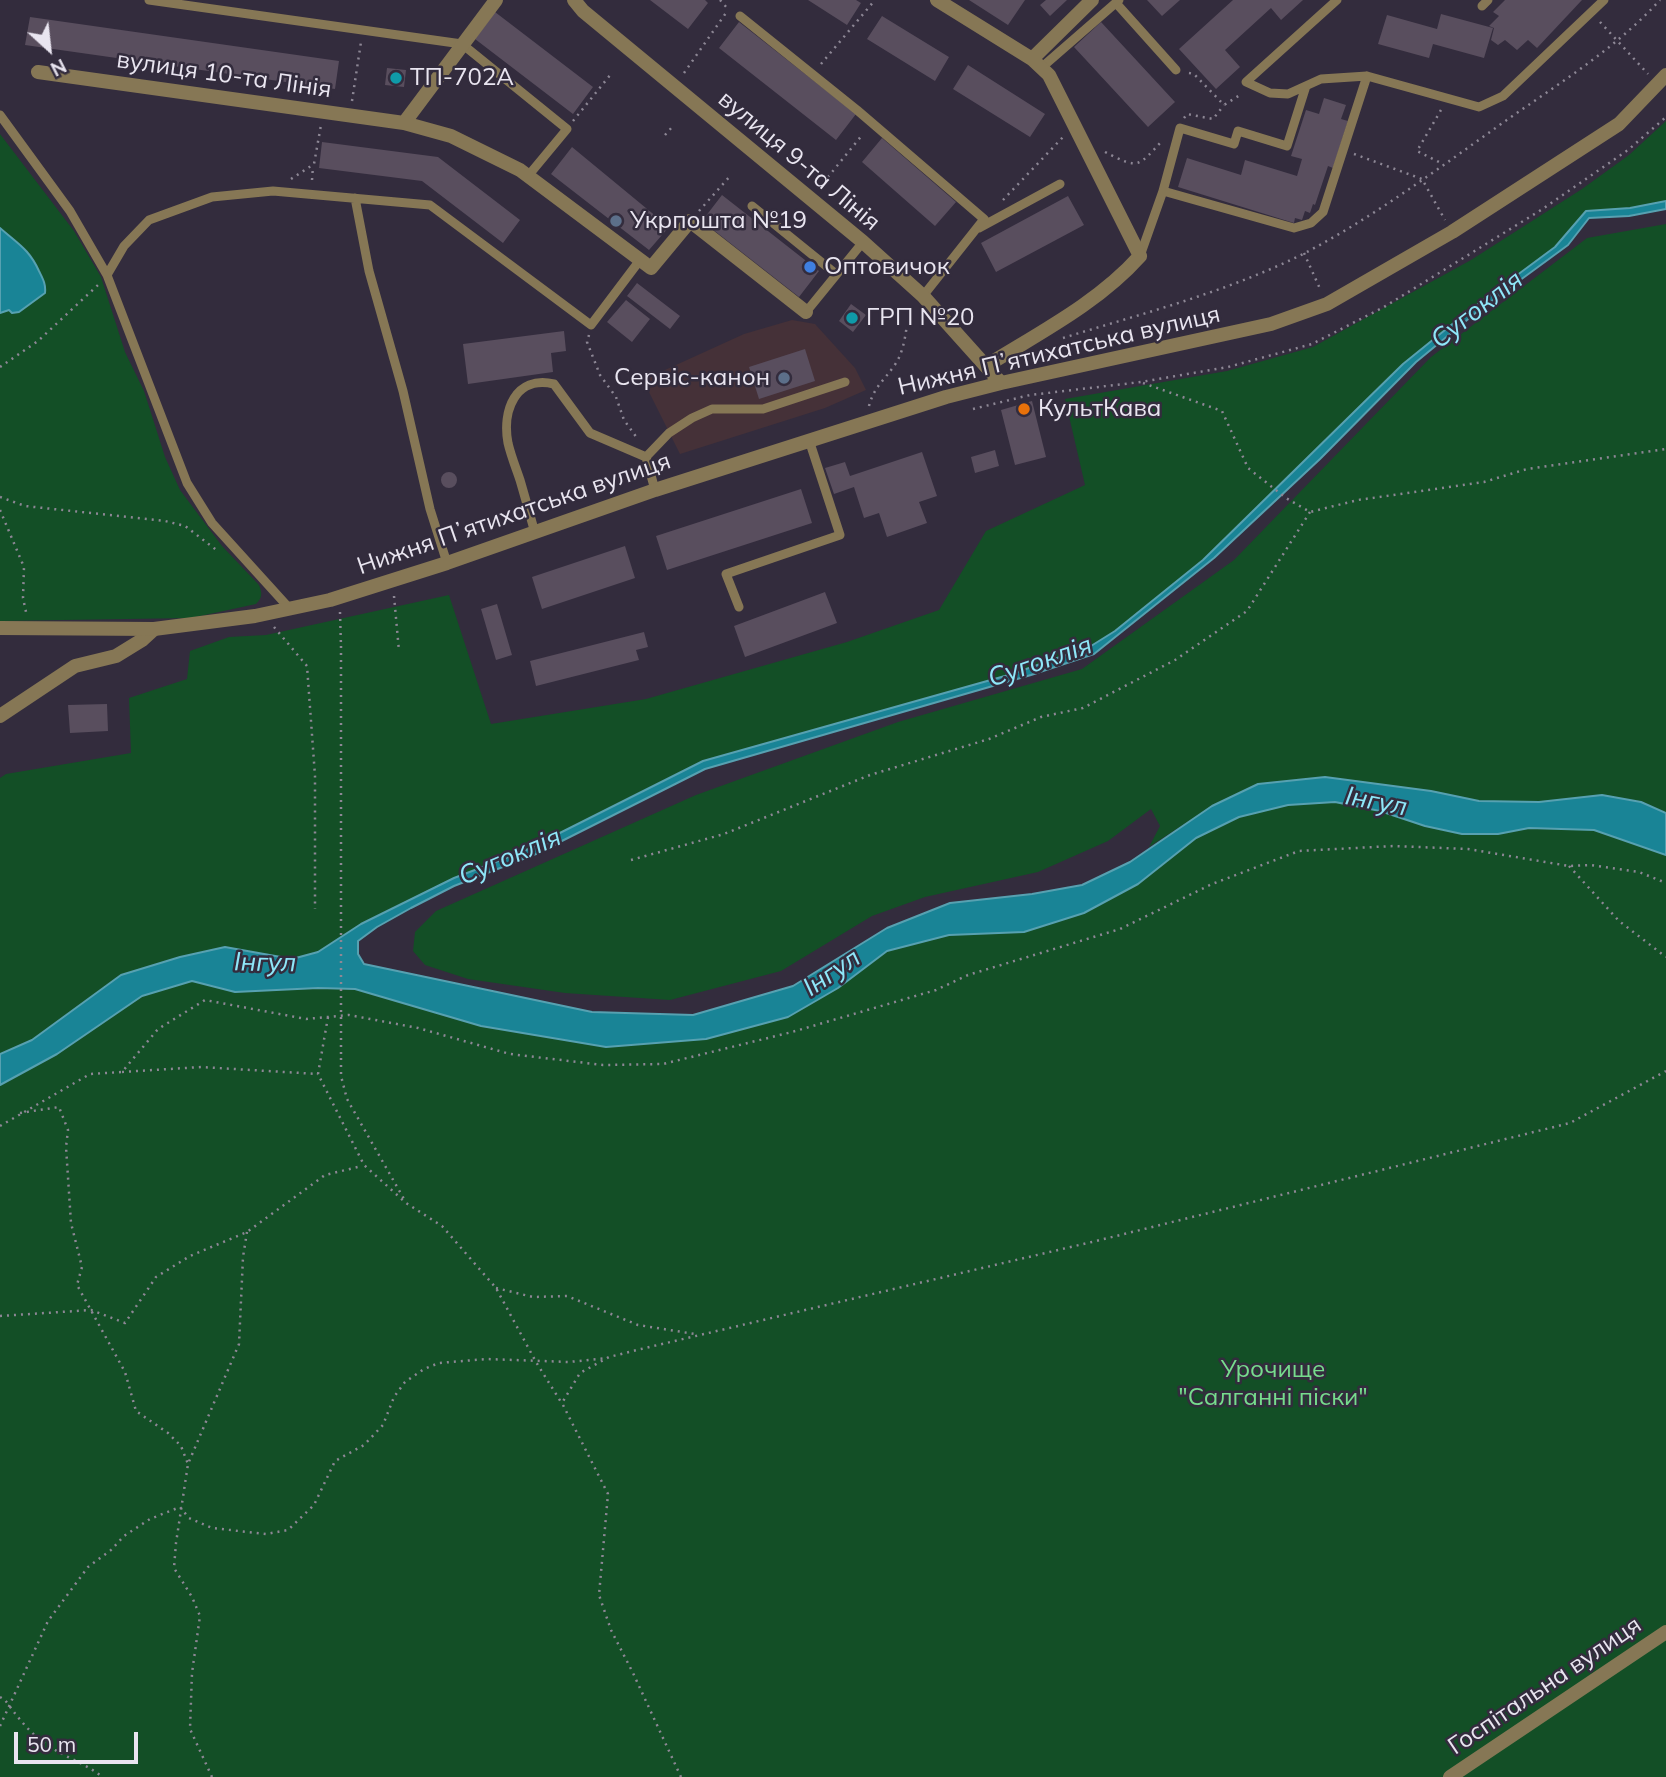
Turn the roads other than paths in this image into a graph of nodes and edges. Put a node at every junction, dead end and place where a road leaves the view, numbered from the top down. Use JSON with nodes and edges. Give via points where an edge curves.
{"nodes":[{"id":1,"x":149,"y":0,"type":"edge"},
{"id":2,"x":496,"y":0,"type":"edge"},
{"id":3,"x":574,"y":0,"type":"edge"},
{"id":4,"x":937,"y":0,"type":"edge"},
{"id":5,"x":1093,"y":0,"type":"edge"},
{"id":6,"x":1336,"y":0,"type":"edge"},
{"id":7,"x":1604,"y":0,"type":"edge"},
{"id":8,"x":1117,"y":1,"type":"edge"},
{"id":9,"x":221,"y":5,"type":"edge"},
{"id":10,"x":740,"y":16,"type":"dead end"},
{"id":11,"x":462,"y":44,"type":"junction"},
{"id":12,"x":1036,"y":63,"type":"junction"},
{"id":13,"x":1176,"y":69,"type":"road end"},
{"id":14,"x":37,"y":72,"type":"dead end"},
{"id":15,"x":1367,"y":76,"type":"junction"},
{"id":16,"x":1662,"y":80,"type":"edge"},
{"id":17,"x":1306,"y":86,"type":"junction"},
{"id":18,"x":0,"y":115,"type":"edge"},
{"id":19,"x":404,"y":123,"type":"junction"},
{"id":20,"x":528,"y":176,"type":"junction"},
{"id":21,"x":1060,"y":184,"type":"dead end"},
{"id":22,"x":1163,"y":191,"type":"junction"},
{"id":23,"x":355,"y":198,"type":"junction"},
{"id":24,"x":752,"y":206,"type":"dead end"},
{"id":25,"x":974,"y":231,"type":"junction"},
{"id":26,"x":863,"y":242,"type":"junction"},
{"id":27,"x":1140,"y":256,"type":"junction"},
{"id":28,"x":640,"y":260,"type":"junction"},
{"id":29,"x":836,"y":274,"type":"junction"},
{"id":30,"x":107,"y":275,"type":"junction"},
{"id":31,"x":923,"y":296,"type":"junction"},
{"id":32,"x":806,"y":312,"type":"joint"},
{"id":33,"x":986,"y":366,"type":"junction"},
{"id":34,"x":845,"y":382,"type":"dead end"},
{"id":35,"x":1001,"y":383,"type":"junction"},
{"id":36,"x":809,"y":440,"type":"junction"},
{"id":37,"x":646,"y":457,"type":"junction"},
{"id":38,"x":655,"y":490,"type":"junction"},
{"id":39,"x":535,"y":533,"type":"junction"},
{"id":40,"x":447,"y":563,"type":"junction"},
{"id":41,"x":739,"y":607,"type":"dead end"},
{"id":42,"x":290,"y":609,"type":"junction"},
{"id":43,"x":0,"y":628,"type":"edge"},
{"id":44,"x":155,"y":629,"type":"junction"},
{"id":45,"x":0,"y":716,"type":"edge"},
{"id":46,"x":1666,"y":1632,"type":"edge"},
{"id":47,"x":1450,"y":1777,"type":"edge"}],
"edges":[{"from":1,"to":9,"type":"lane"},
{"from":2,"to":11,"type":"street"},
{"from":3,"to":26,"type":"street","name":"вулиця 9-та Лінія"},
{"from":4,"to":12,"type":"street"},
{"from":5,"to":12,"type":"street"},
{"from":6,"to":17,"type":"lane","via":[[1245,82],[1270,93],[1288,94]]},
{"from":7,"to":15,"type":"lane","via":[[1503,96],[1479,107]]},
{"from":8,"to":12,"type":"lane"},
{"from":8,"to":13,"type":"lane"},
{"from":9,"to":11,"type":"lane"},
{"from":10,"to":25,"type":"lane","via":[[984,219]]},
{"from":11,"to":19,"type":"street"},
{"from":11,"to":20,"type":"lane","via":[[567,129]]},
{"from":12,"to":27,"type":"street","via":[[1049,75]]},
{"from":14,"to":19,"type":"street","name":"вулиця 10-та Лінія"},
{"from":15,"to":17,"type":"lane","via":[[1321,79]]},
{"from":15,"to":22,"type":"lane","via":[[1323,212],[1311,223],[1294,228]]},
{"from":16,"to":35,"type":"street","name":"Нижня Пʼятихатська вулиця","via":[[1619,124],[1452,232],[1327,304],[1271,324]]},
{"from":17,"to":22,"type":"lane","via":[[1287,146],[1238,131],[1234,144],[1180,128]]},
{"from":18,"to":30,"type":"lane","via":[[70,211]]},
{"from":19,"to":20,"type":"street","name":"вулиця 10-та Лінія","via":[[451,136]]},
{"from":20,"to":28,"type":"street","name":"вулиця 10-та Лінія"},
{"from":21,"to":25,"type":"lane"},
{"from":22,"to":27,"type":"lane"},
{"from":23,"to":28,"type":"lane","via":[[430,205],[591,325]]},
{"from":23,"to":30,"type":"lane","via":[[273,191],[212,197],[149,220],[124,246]]},
{"from":23,"to":40,"type":"lane","via":[[369,271]]},
{"from":24,"to":29,"type":"lane"},
{"from":25,"to":31,"type":"lane"},
{"from":26,"to":29,"type":"lane"},
{"from":26,"to":31,"type":"street","name":"вулиця 9-та Лінія"},
{"from":27,"to":33,"type":"street","via":[[1121,278]]},
{"from":28,"to":32,"type":"street","via":[[651,268],[690,221]]},
{"from":29,"to":32,"type":"lane"},
{"from":30,"to":42,"type":"lane","via":[[187,483],[212,523]]},
{"from":31,"to":33,"type":"street","name":"вулиця 9-та Лінія"},
{"from":33,"to":35,"type":"street","name":"вулиця 9-та Лінія"},
{"from":34,"to":37,"type":"lane","via":[[763,409],[712,410],[669,433]]},
{"from":35,"to":36,"type":"street","name":"Нижня Пʼятихатська вулиця"},
{"from":36,"to":38,"type":"street","name":"Нижня Пʼятихатська вулиця"},
{"from":36,"to":41,"type":"lane","via":[[840,534],[726,575]]},
{"from":37,"to":38,"type":"lane"},
{"from":37,"to":39,"type":"lane","via":[[590,433],[554,384],[527,384],[507,415],[508,443]]},
{"from":38,"to":39,"type":"street","name":"Нижня Пʼятихатська вулиця"},
{"from":39,"to":40,"type":"street","name":"Нижня Пʼятихатська вулиця"},
{"from":40,"to":42,"type":"street","name":"Нижня Пʼятихатська вулиця"},
{"from":42,"to":44,"type":"street","name":"Нижня Пʼятихатська вулиця"},
{"from":43,"to":44,"type":"street","name":"Нижня Пʼятихатська вулиця"},
{"from":44,"to":45,"type":"street","via":[[116,656],[75,666]]},
{"from":46,"to":47,"type":"street","name":"Госпітальна вулиця"}]}
